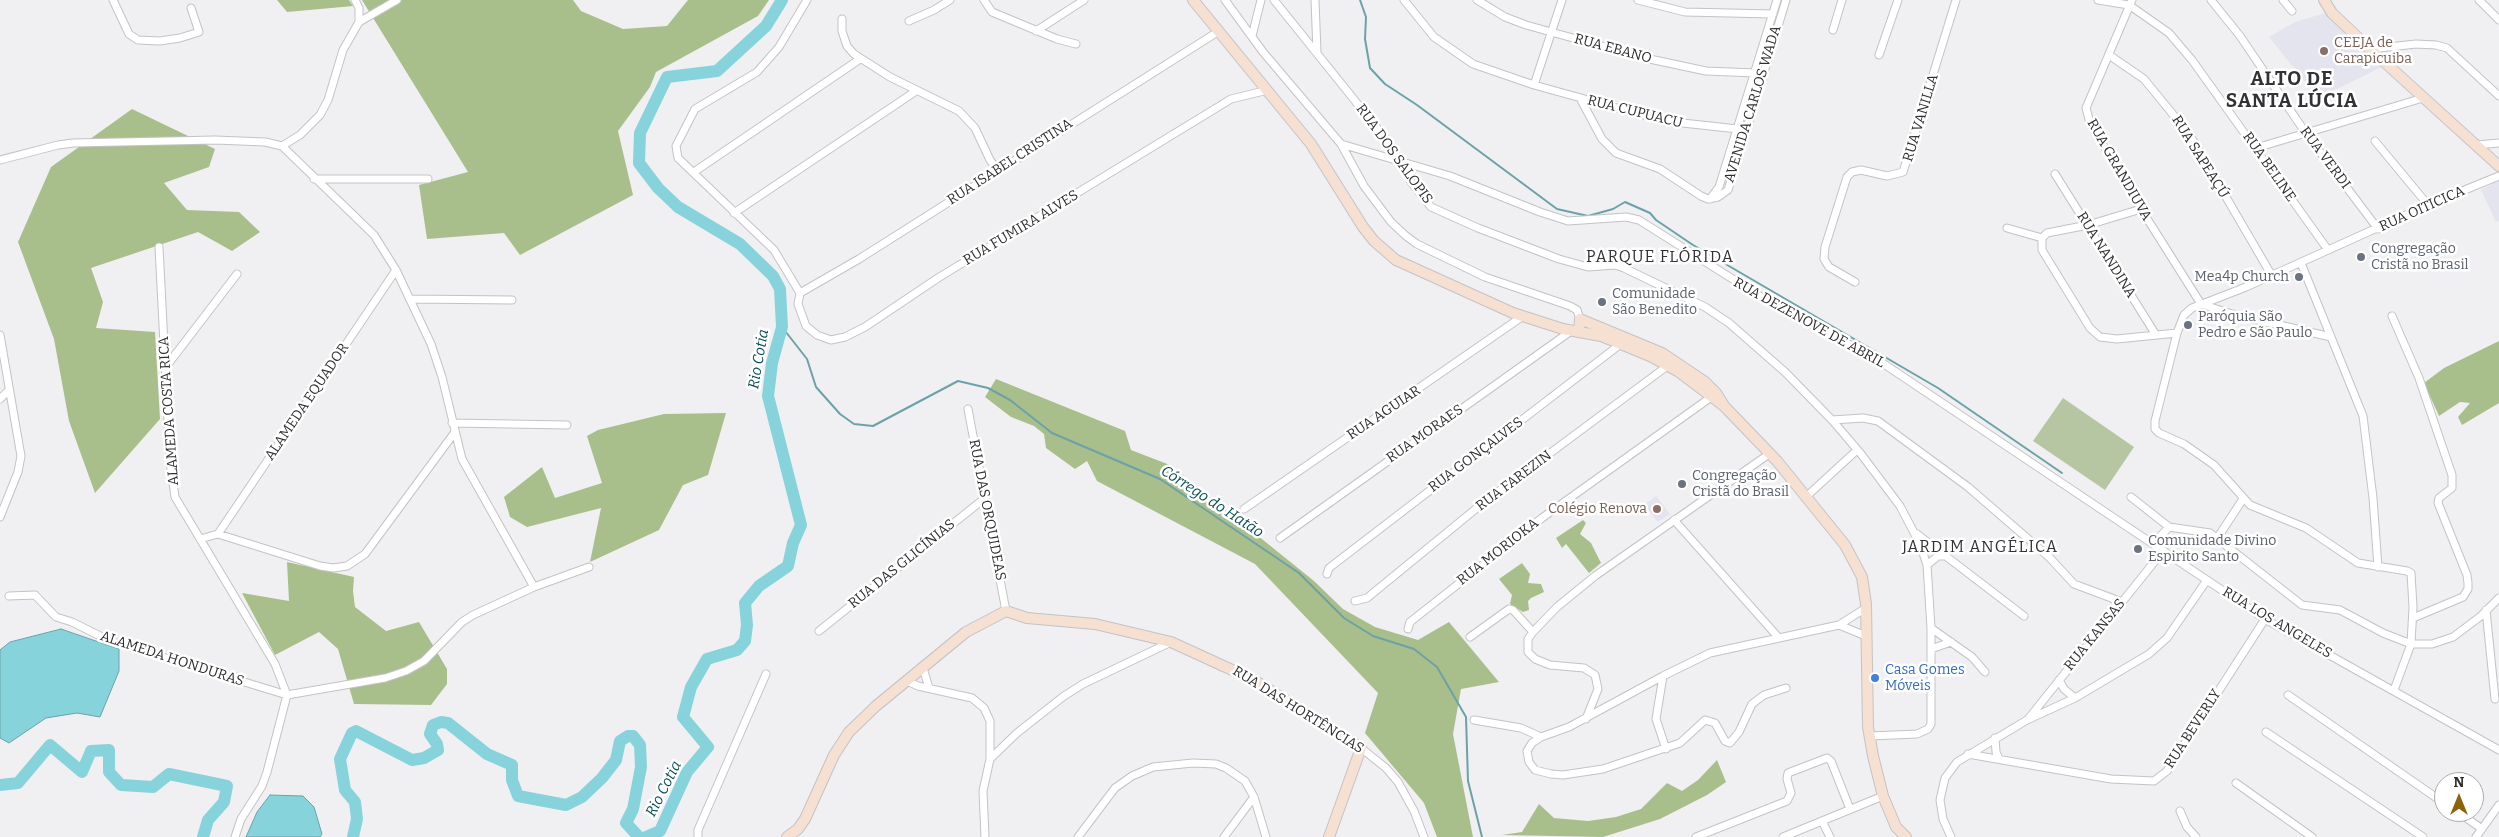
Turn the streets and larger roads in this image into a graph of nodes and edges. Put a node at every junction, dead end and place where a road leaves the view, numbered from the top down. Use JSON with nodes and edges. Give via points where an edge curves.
{"nodes":[{"id":1,"x":113,"y":0,"type":"edge"},
{"id":2,"x":355,"y":0,"type":"edge"},
{"id":3,"x":397,"y":0,"type":"edge"},
{"id":4,"x":808,"y":0,"type":"edge"},
{"id":5,"x":950,"y":0,"type":"edge"},
{"id":6,"x":984,"y":0,"type":"edge"},
{"id":7,"x":1084,"y":0,"type":"edge"},
{"id":8,"x":1193,"y":0,"type":"edge"},
{"id":9,"x":1225,"y":0,"type":"edge"},
{"id":10,"x":1261,"y":0,"type":"edge"},
{"id":11,"x":1274,"y":0,"type":"edge"},
{"id":12,"x":1315,"y":0,"type":"edge"},
{"id":13,"x":1404,"y":0,"type":"edge"},
{"id":14,"x":1477,"y":0,"type":"edge"},
{"id":15,"x":1562,"y":0,"type":"edge"},
{"id":16,"x":1638,"y":0,"type":"edge"},
{"id":17,"x":1777,"y":0,"type":"edge"},
{"id":18,"x":1786,"y":0,"type":"edge"},
{"id":19,"x":1842,"y":0,"type":"edge"},
{"id":20,"x":1898,"y":0,"type":"edge"},
{"id":21,"x":1956,"y":0,"type":"edge"},
{"id":22,"x":2098,"y":0,"type":"edge"},
{"id":23,"x":2211,"y":0,"type":"edge"},
{"id":24,"x":2283,"y":0,"type":"edge"},
{"id":25,"x":2324,"y":0,"type":"edge"},
{"id":26,"x":2479,"y":0,"type":"edge"},
{"id":27,"x":2130,"y":3,"type":"edge"},
{"id":28,"x":191,"y":8,"type":"dead end"},
{"id":29,"x":2292,"y":11,"type":"dead end"},
{"id":30,"x":1773,"y":14,"type":"junction"},
{"id":31,"x":842,"y":19,"type":"dead end"},
{"id":32,"x":2499,"y":20,"type":"edge"},
{"id":33,"x":908,"y":21,"type":"dead end"},
{"id":34,"x":360,"y":22,"type":"junction"},
{"id":35,"x":1833,"y":30,"type":"dead end"},
{"id":36,"x":1036,"y":31,"type":"junction"},
{"id":37,"x":1219,"y":31,"type":"junction"},
{"id":38,"x":1552,"y":33,"type":"junction"},
{"id":39,"x":1252,"y":36,"type":"junction"},
{"id":40,"x":1076,"y":44,"type":"dead end"},
{"id":41,"x":2370,"y":49,"type":"junction"},
{"id":42,"x":1317,"y":52,"type":"junction"},
{"id":43,"x":1879,"y":55,"type":"dead end"},
{"id":44,"x":2109,"y":55,"type":"junction"},
{"id":45,"x":860,"y":59,"type":"junction"},
{"id":46,"x":1756,"y":73,"type":"junction"},
{"id":47,"x":1534,"y":85,"type":"junction"},
{"id":48,"x":1268,"y":90,"type":"junction"},
{"id":49,"x":916,"y":91,"type":"junction"},
{"id":50,"x":2499,"y":96,"type":"edge"},
{"id":51,"x":1580,"y":98,"type":"junction"},
{"id":52,"x":2423,"y":98,"type":"junction"},
{"id":53,"x":1738,"y":129,"type":"junction"},
{"id":54,"x":2305,"y":132,"type":"junction"},
{"id":55,"x":2375,"y":141,"type":"dead end"},
{"id":56,"x":1341,"y":144,"type":"junction"},
{"id":57,"x":2499,"y":144,"type":"edge"},
{"id":58,"x":2477,"y":145,"type":"junction"},
{"id":59,"x":282,"y":146,"type":"junction"},
{"id":60,"x":2256,"y":148,"type":"junction"},
{"id":61,"x":0,"y":160,"type":"edge"},
{"id":62,"x":1400,"y":161,"type":"junction"},
{"id":63,"x":2499,"y":166,"type":"edge"},
{"id":64,"x":998,"y":171,"type":"junction"},
{"id":65,"x":694,"y":172,"type":"junction"},
{"id":66,"x":2056,"y":174,"type":"dead end"},
{"id":67,"x":2499,"y":176,"type":"edge"},
{"id":68,"x":314,"y":179,"type":"junction"},
{"id":69,"x":428,"y":179,"type":"dead end"},
{"id":70,"x":1719,"y":188,"type":"junction"},
{"id":71,"x":1725,"y":194,"type":"junction"},
{"id":72,"x":1710,"y":198,"type":"junction"},
{"id":73,"x":2428,"y":205,"type":"junction"},
{"id":74,"x":2141,"y":210,"type":"junction"},
{"id":75,"x":734,"y":212,"type":"junction"},
{"id":76,"x":2088,"y":225,"type":"junction"},
{"id":77,"x":2007,"y":228,"type":"dead end"},
{"id":78,"x":2378,"y":229,"type":"junction"},
{"id":79,"x":2042,"y":238,"type":"junction"},
{"id":80,"x":159,"y":247,"type":"dead end"},
{"id":81,"x":2328,"y":250,"type":"junction"},
{"id":82,"x":2301,"y":263,"type":"junction"},
{"id":83,"x":396,"y":270,"type":"junction"},
{"id":84,"x":237,"y":274,"type":"dead end"},
{"id":85,"x":2272,"y":276,"type":"junction"},
{"id":86,"x":1855,"y":282,"type":"dead end"},
{"id":87,"x":800,"y":293,"type":"junction"},
{"id":88,"x":410,"y":299,"type":"junction"},
{"id":89,"x":512,"y":300,"type":"dead end"},
{"id":90,"x":2201,"y":304,"type":"junction"},
{"id":91,"x":1518,"y":314,"type":"junction"},
{"id":92,"x":2392,"y":316,"type":"dead end"},
{"id":93,"x":1580,"y":319,"type":"junction"},
{"id":94,"x":1575,"y":331,"type":"junction"},
{"id":95,"x":2177,"y":333,"type":"junction"},
{"id":96,"x":2156,"y":335,"type":"junction"},
{"id":97,"x":0,"y":336,"type":"edge"},
{"id":98,"x":2331,"y":337,"type":"junction"},
{"id":99,"x":1624,"y":340,"type":"junction"},
{"id":100,"x":1670,"y":363,"type":"junction"},
{"id":101,"x":165,"y":368,"type":"junction"},
{"id":102,"x":10,"y":390,"type":"junction"},
{"id":103,"x":1713,"y":396,"type":"junction"},
{"id":104,"x":0,"y":399,"type":"edge"},
{"id":105,"x":968,"y":409,"type":"dead end"},
{"id":106,"x":1832,"y":420,"type":"junction"},
{"id":107,"x":452,"y":423,"type":"junction"},
{"id":108,"x":567,"y":425,"type":"dead end"},
{"id":109,"x":455,"y":432,"type":"junction"},
{"id":110,"x":1857,"y":450,"type":"junction"},
{"id":111,"x":1769,"y":454,"type":"junction"},
{"id":112,"x":1806,"y":496,"type":"junction"},
{"id":113,"x":2131,"y":497,"type":"dead end"},
{"id":114,"x":985,"y":498,"type":"junction"},
{"id":115,"x":2243,"y":499,"type":"junction"},
{"id":116,"x":1244,"y":509,"type":"dead end"},
{"id":117,"x":0,"y":517,"type":"edge"},
{"id":118,"x":1674,"y":520,"type":"junction"},
{"id":119,"x":2169,"y":527,"type":"junction"},
{"id":120,"x":218,"y":534,"type":"junction"},
{"id":121,"x":1916,"y":534,"type":"junction"},
{"id":122,"x":2218,"y":537,"type":"junction"},
{"id":123,"x":1280,"y":538,"type":"dead end"},
{"id":124,"x":200,"y":539,"type":"junction"},
{"id":125,"x":2153,"y":544,"type":"junction"},
{"id":126,"x":2163,"y":551,"type":"junction"},
{"id":127,"x":1946,"y":556,"type":"junction"},
{"id":128,"x":1927,"y":565,"type":"junction"},
{"id":129,"x":589,"y":567,"type":"dead end"},
{"id":130,"x":2378,"y":567,"type":"junction"},
{"id":131,"x":1327,"y":574,"type":"dead end"},
{"id":132,"x":2207,"y":580,"type":"junction"},
{"id":133,"x":534,"y":588,"type":"junction"},
{"id":134,"x":9,"y":596,"type":"dead end"},
{"id":135,"x":2499,"y":598,"type":"edge"},
{"id":136,"x":1355,"y":601,"type":"dead end"},
{"id":137,"x":2122,"y":602,"type":"junction"},
{"id":138,"x":1866,"y":608,"type":"junction"},
{"id":139,"x":2486,"y":610,"type":"junction"},
{"id":140,"x":1006,"y":611,"type":"junction"},
{"id":141,"x":2024,"y":616,"type":"dead end"},
{"id":142,"x":2266,"y":618,"type":"junction"},
{"id":143,"x":2413,"y":618,"type":"junction"},
{"id":144,"x":1839,"y":625,"type":"junction"},
{"id":145,"x":1931,"y":628,"type":"junction"},
{"id":146,"x":1408,"y":630,"type":"dead end"},
{"id":147,"x":819,"y":631,"type":"dead end"},
{"id":148,"x":1532,"y":632,"type":"junction"},
{"id":149,"x":1866,"y":636,"type":"junction"},
{"id":150,"x":1470,"y":637,"type":"dead end"},
{"id":151,"x":1778,"y":637,"type":"junction"},
{"id":152,"x":1171,"y":642,"type":"junction"},
{"id":153,"x":1951,"y":642,"type":"junction"},
{"id":154,"x":2411,"y":644,"type":"junction"},
{"id":155,"x":1931,"y":649,"type":"junction"},
{"id":156,"x":923,"y":668,"type":"junction"},
{"id":157,"x":1985,"y":672,"type":"dead end"},
{"id":158,"x":766,"y":674,"type":"dead end"},
{"id":159,"x":1663,"y":676,"type":"junction"},
{"id":160,"x":2059,"y":680,"type":"junction"},
{"id":161,"x":907,"y":681,"type":"junction"},
{"id":162,"x":929,"y":688,"type":"junction"},
{"id":163,"x":1786,"y":688,"type":"dead end"},
{"id":164,"x":2394,"y":690,"type":"junction"},
{"id":165,"x":287,"y":695,"type":"junction"},
{"id":166,"x":2288,"y":695,"type":"dead end"},
{"id":167,"x":2075,"y":698,"type":"junction"},
{"id":168,"x":2495,"y":699,"type":"dead end"},
{"id":169,"x":1586,"y":719,"type":"junction"},
{"id":170,"x":1474,"y":720,"type":"dead end"},
{"id":171,"x":2027,"y":720,"type":"junction"},
{"id":172,"x":2266,"y":732,"type":"dead end"},
{"id":173,"x":1870,"y":736,"type":"junction"},
{"id":174,"x":1542,"y":737,"type":"junction"},
{"id":175,"x":1995,"y":738,"type":"junction"},
{"id":176,"x":1361,"y":748,"type":"junction"},
{"id":177,"x":1666,"y":749,"type":"junction"},
{"id":178,"x":2499,"y":750,"type":"edge"},
{"id":179,"x":1968,"y":754,"type":"junction"},
{"id":180,"x":990,"y":759,"type":"junction"},
{"id":181,"x":1999,"y":759,"type":"junction"},
{"id":182,"x":2236,"y":783,"type":"dead end"},
{"id":183,"x":1883,"y":796,"type":"junction"},
{"id":184,"x":2434,"y":796,"type":"edge"},
{"id":185,"x":1254,"y":797,"type":"junction"},
{"id":186,"x":2499,"y":805,"type":"edge"},
{"id":187,"x":1850,"y":809,"type":"junction"},
{"id":188,"x":2180,"y":811,"type":"dead end"},
{"id":189,"x":1822,"y":821,"type":"junction"},
{"id":190,"x":2472,"y":822,"type":"edge"},
{"id":191,"x":2482,"y":829,"type":"junction"},
{"id":192,"x":1950,"y":836,"type":"edge"},
{"id":193,"x":235,"y":837,"type":"edge"},
{"id":194,"x":698,"y":837,"type":"edge"},
{"id":195,"x":787,"y":837,"type":"edge"},
{"id":196,"x":985,"y":837,"type":"edge"},
{"id":197,"x":1078,"y":837,"type":"edge"},
{"id":198,"x":1224,"y":837,"type":"edge"},
{"id":199,"x":1266,"y":837,"type":"edge"},
{"id":200,"x":1329,"y":837,"type":"edge"},
{"id":201,"x":1424,"y":837,"type":"edge"},
{"id":202,"x":1696,"y":837,"type":"edge"},
{"id":203,"x":1783,"y":837,"type":"edge"},
{"id":204,"x":1830,"y":837,"type":"edge"},
{"id":205,"x":1906,"y":837,"type":"edge"},
{"id":206,"x":2196,"y":837,"type":"edge"},
{"id":207,"x":2312,"y":837,"type":"edge"},
{"id":208,"x":2423,"y":837,"type":"edge"},
{"id":209,"x":2476,"y":837,"type":"edge"}],
"edges":[{"from":1,"to":28,"type":"street","via":[[129,34],[138,40],[160,41],[198,32]]},
{"from":2,"to":34,"type":"street"},
{"from":3,"to":34,"type":"street"},
{"from":4,"to":65,"type":"street","via":[[779,47],[757,72],[695,109],[676,146],[678,158]]},
{"from":5,"to":33,"type":"street"},
{"from":6,"to":36,"type":"street","via":[[992,12]]},
{"from":7,"to":36,"type":"street"},
{"from":8,"to":37,"type":"street"},
{"from":9,"to":39,"type":"street"},
{"from":10,"to":39,"type":"street"},
{"from":11,"to":42,"type":"street","name":"RUA DOS SALOPIS"},
{"from":12,"to":42,"type":"street"},
{"from":13,"to":47,"type":"street","name":"RUA CUPUACU","via":[[1434,37],[1458,56]]},
{"from":14,"to":38,"type":"street","name":"RUA EBANO","via":[[1505,17]]},
{"from":15,"to":38,"type":"street"},
{"from":16,"to":30,"type":"street","via":[[1685,12]]},
{"from":17,"to":30,"type":"street","name":"AVENIDA CARLOS WADA"},
{"from":18,"to":71,"type":"street","name":"AVENIDA CARLOS WADA"},
{"from":19,"to":35,"type":"street"},
{"from":20,"to":43,"type":"street"},
{"from":21,"to":86,"type":"street","name":"RUA VANILLA","via":[[1903,172],[1887,176],[1861,170],[1847,177],[1824,259],[1829,267]]},
{"from":22,"to":27,"type":"street"},
{"from":23,"to":54,"type":"street","name":"RUA VERDI","via":[[2240,36]]},
{"from":24,"to":29,"type":"street"},
{"from":25,"to":41,"type":"street","via":[[2332,13]]},
{"from":26,"to":32,"type":"street"},
{"from":27,"to":44,"type":"street","name":"RUA GRANDIUVA"},
{"from":27,"to":60,"type":"street","name":"RUA BELINE","via":[[2169,33]]},
{"from":30,"to":46,"type":"street","name":"AVENIDA CARLOS WADA"},
{"from":31,"to":45,"type":"street","via":[[847,46]]},
{"from":34,"to":59,"type":"street","via":[[343,50],[328,100],[320,115],[300,135]]},
{"from":36,"to":40,"type":"street"},
{"from":37,"to":48,"type":"street"},
{"from":37,"to":64,"type":"street","name":"RUA ISABEL CRISTINA"},
{"from":38,"to":46,"type":"street","name":"RUA EBANO","via":[[1688,68]]},
{"from":38,"to":47,"type":"street"},
{"from":39,"to":56,"type":"street"},
{"from":41,"to":50,"type":"street","via":[[2416,44],[2447,48]]},
{"from":41,"to":52,"type":"street"},
{"from":42,"to":62,"type":"street","name":"RUA DOS SALOPIS"},
{"from":44,"to":74,"type":"street","name":"RUA GRANDIUVA","via":[[2087,104],[2087,113]]},
{"from":44,"to":85,"type":"street","name":"RUA SAPEAÇÚ","via":[[2144,79],[2194,142]]},
{"from":45,"to":49,"type":"street"},
{"from":45,"to":65,"type":"street"},
{"from":46,"to":53,"type":"street","name":"AVENIDA CARLOS WADA"},
{"from":47,"to":51,"type":"street","name":"RUA CUPUACU"},
{"from":48,"to":87,"type":"street","name":"RUA FUMIRA ALVES","via":[[1231,99],[845,337],[831,340],[806,326],[798,304]]},
{"from":48,"to":91,"type":"street","via":[[1311,144],[1356,218],[1382,248],[1404,264]]},
{"from":49,"to":64,"type":"street","via":[[959,110],[975,128]]},
{"from":49,"to":75,"type":"street"},
{"from":51,"to":53,"type":"street","name":"RUA CUPUACU","via":[[1664,121]]},
{"from":51,"to":72,"type":"street","via":[[1602,139],[1616,153],[1660,168],[1700,196]]},
{"from":52,"to":54,"type":"street"},
{"from":52,"to":58,"type":"street"},
{"from":53,"to":70,"type":"street","name":"AVENIDA CARLOS WADA"},
{"from":54,"to":60,"type":"street"},
{"from":54,"to":78,"type":"street","name":"RUA VERDI"},
{"from":55,"to":73,"type":"street"},
{"from":56,"to":62,"type":"street","name":"RUA DEZENOVE DE ABRIL"},
{"from":56,"to":93,"type":"street","via":[[1372,197],[1391,222],[1411,240],[1485,277],[1570,306],[1577,310]]},
{"from":57,"to":58,"type":"street"},
{"from":58,"to":63,"type":"street"},
{"from":59,"to":61,"type":"street","via":[[214,140],[73,143]]},
{"from":59,"to":68,"type":"street"},
{"from":60,"to":81,"type":"street","name":"RUA BELINE"},
{"from":62,"to":106,"type":"street","name":"RUA DOS SALOPIS","via":[[1410,182],[1431,207],[1440,212],[1566,261],[1624,268],[1717,315],[1785,372]]},
{"from":62,"to":125,"type":"street","name":"RUA DEZENOVE DE ABRIL","via":[[1450,176],[1568,221],[1626,217],[1639,220],[1758,295],[1878,360]]},
{"from":64,"to":87,"type":"street","name":"RUA ISABEL CRISTINA"},
{"from":65,"to":75,"type":"street"},
{"from":66,"to":76,"type":"street","name":"RUA NANDINA"},
{"from":67,"to":73,"type":"street","name":"RUA OITICICA"},
{"from":68,"to":69,"type":"street"},
{"from":68,"to":83,"type":"street","via":[[374,235]]},
{"from":70,"to":71,"type":"street"},
{"from":70,"to":72,"type":"street","name":"AVENIDA CARLOS WADA"},
{"from":71,"to":72,"type":"street","name":"AVENIDA CARLOS WADA"},
{"from":73,"to":78,"type":"street","name":"RUA OITICICA"},
{"from":74,"to":76,"type":"street"},
{"from":74,"to":90,"type":"street","name":"RUA GRANDIUVA"},
{"from":75,"to":87,"type":"street","via":[[774,250]]},
{"from":76,"to":79,"type":"street","via":[[2052,231]]},
{"from":76,"to":96,"type":"street","name":"RUA NANDINA"},
{"from":77,"to":79,"type":"street"},
{"from":78,"to":81,"type":"street","name":"RUA OITICICA"},
{"from":79,"to":96,"type":"street","via":[[2043,253],[2096,335],[2117,339]]},
{"from":80,"to":101,"type":"street","name":"ALAMEDA COSTA RICA"},
{"from":81,"to":82,"type":"street","name":"RUA OITICICA"},
{"from":82,"to":85,"type":"street","name":"RUA OITICICA"},
{"from":82,"to":98,"type":"street"},
{"from":83,"to":88,"type":"street"},
{"from":83,"to":120,"type":"street","name":"ALAMEDA EQUADOR"},
{"from":84,"to":101,"type":"street"},
{"from":85,"to":90,"type":"street","name":"RUA OITICICA"},
{"from":88,"to":89,"type":"street"},
{"from":88,"to":107,"type":"street","via":[[431,344]]},
{"from":90,"to":95,"type":"street","name":"RUA OITICICA","via":[[2184,315]]},
{"from":90,"to":98,"type":"street"},
{"from":91,"to":94,"type":"street"},
{"from":91,"to":116,"type":"street","name":"RUA AGUIAR"},
{"from":92,"to":143,"type":"street","via":[[2416,370],[2452,475],[2452,488],[2439,498],[2439,506],[2467,575],[2468,589],[2457,600]]},
{"from":93,"to":94,"type":"street"},
{"from":93,"to":99,"type":"street"},
{"from":94,"to":99,"type":"street"},
{"from":94,"to":123,"type":"street","name":"RUA MORAES"},
{"from":95,"to":96,"type":"street"},
{"from":95,"to":115,"type":"street","name":"RUA OITICICA","via":[[2154,421],[2156,430],[2214,465]]},
{"from":97,"to":102,"type":"street"},
{"from":98,"to":130,"type":"street","via":[[2363,416]]},
{"from":99,"to":100,"type":"street"},
{"from":99,"to":131,"type":"street","name":"RUA GONÇALVES","via":[[1329,568]]},
{"from":100,"to":103,"type":"street","via":[[1704,382]]},
{"from":100,"to":136,"type":"street","name":"RUA FAREZIN","via":[[1483,503],[1367,598]]},
{"from":101,"to":124,"type":"street","name":"ALAMEDA COSTA RICA","via":[[175,497]]},
{"from":102,"to":104,"type":"street"},
{"from":102,"to":117,"type":"street","via":[[20,464]]},
{"from":103,"to":111,"type":"street"},
{"from":103,"to":146,"type":"street","name":"RUA MORIOKA","via":[[1542,518],[1410,622]]},
{"from":105,"to":114,"type":"street","name":"RUA DAS ORQUIDEAS"},
{"from":106,"to":110,"type":"street","name":"RUA DOS SALOPIS"},
{"from":106,"to":137,"type":"street","via":[[1863,418],[1883,424],[1968,487],[2049,557],[2074,584]]},
{"from":107,"to":108,"type":"street"},
{"from":107,"to":109,"type":"street"},
{"from":109,"to":120,"type":"street","via":[[365,554],[347,566],[320,566]]},
{"from":109,"to":133,"type":"street","via":[[470,474]]},
{"from":110,"to":112,"type":"street"},
{"from":110,"to":121,"type":"street","name":"RUA DOS SALOPIS","via":[[1900,506]]},
{"from":111,"to":112,"type":"street"},
{"from":111,"to":118,"type":"street"},
{"from":112,"to":138,"type":"street","via":[[1854,560],[1864,585]]},
{"from":113,"to":119,"type":"street"},
{"from":114,"to":140,"type":"street","name":"RUA DAS ORQUIDEAS"},
{"from":114,"to":147,"type":"street","name":"RUA DAS GLICÍNIAS"},
{"from":115,"to":122,"type":"street"},
{"from":115,"to":130,"type":"street","via":[[2260,510],[2306,528],[2348,558]]},
{"from":118,"to":148,"type":"street","via":[[1595,576]]},
{"from":118,"to":151,"type":"street"},
{"from":119,"to":122,"type":"street","via":[[2200,530]]},
{"from":119,"to":125,"type":"street"},
{"from":120,"to":124,"type":"street"},
{"from":121,"to":127,"type":"street"},
{"from":121,"to":128,"type":"street"},
{"from":122,"to":154,"type":"street","via":[[2302,604],[2340,610]]},
{"from":124,"to":165,"type":"street","name":"ALAMEDA COSTA RICA","via":[[275,664]]},
{"from":125,"to":126,"type":"street","name":"RUA DEZENOVE DE ABRIL"},
{"from":126,"to":132,"type":"street","name":"RUA LOS ANGELES"},
{"from":126,"to":137,"type":"street","name":"RUA KANSAS"},
{"from":127,"to":128,"type":"street","via":[[1938,556]]},
{"from":127,"to":141,"type":"street"},
{"from":128,"to":145,"type":"street"},
{"from":129,"to":133,"type":"street"},
{"from":130,"to":143,"type":"street","via":[[2411,573]]},
{"from":132,"to":142,"type":"street","name":"RUA LOS ANGELES"},
{"from":132,"to":167,"type":"street","via":[[2158,647]]},
{"from":133,"to":165,"type":"street","via":[[473,614],[424,661],[406,671],[385,678]]},
{"from":134,"to":165,"type":"street","name":"ALAMEDA HONDURAS","via":[[35,595],[56,617],[110,641]]},
{"from":135,"to":139,"type":"street"},
{"from":137,"to":160,"type":"street","name":"RUA KANSAS"},
{"from":138,"to":144,"type":"street"},
{"from":138,"to":149,"type":"street"},
{"from":139,"to":154,"type":"street","via":[[2453,637],[2432,644]]},
{"from":139,"to":168,"type":"street"},
{"from":140,"to":152,"type":"street","name":"RUA DAS HORTÊNCIAS","via":[[1028,618],[1095,624]]},
{"from":140,"to":156,"type":"street","via":[[966,632]]},
{"from":142,"to":164,"type":"street","name":"RUA LOS ANGELES"},
{"from":142,"to":181,"type":"street","name":"RUA BEVERLY","via":[[2160,778],[2144,782],[2111,780]]},
{"from":143,"to":154,"type":"street"},
{"from":144,"to":149,"type":"street"},
{"from":144,"to":151,"type":"street"},
{"from":145,"to":153,"type":"street"},
{"from":145,"to":155,"type":"street"},
{"from":148,"to":150,"type":"street","via":[[1509,609]]},
{"from":148,"to":169,"type":"street","via":[[1528,639],[1528,652],[1535,659],[1550,665],[1584,668],[1595,676],[1598,688]]},
{"from":149,"to":173,"type":"street"},
{"from":151,"to":159,"type":"street","via":[[1710,653]]},
{"from":152,"to":176,"type":"street","name":"RUA DAS HORTÊNCIAS","via":[[1254,680]]},
{"from":152,"to":180,"type":"street","via":[[1064,696]]},
{"from":153,"to":155,"type":"street"},
{"from":153,"to":157,"type":"street","via":[[1972,657]]},
{"from":154,"to":164,"type":"street"},
{"from":155,"to":173,"type":"street","via":[[1931,724],[1928,729],[1917,734]]},
{"from":156,"to":161,"type":"street"},
{"from":156,"to":162,"type":"street"},
{"from":158,"to":194,"type":"street","via":[[698,830]]},
{"from":159,"to":169,"type":"street"},
{"from":159,"to":177,"type":"street","via":[[1656,724]]},
{"from":160,"to":167,"type":"street"},
{"from":160,"to":171,"type":"street","name":"RUA KANSAS"},
{"from":161,"to":162,"type":"street"},
{"from":161,"to":195,"type":"street","via":[[849,732],[834,755],[805,819]]},
{"from":162,"to":180,"type":"street","via":[[972,698],[980,703],[990,721]]},
{"from":163,"to":177,"type":"street","via":[[1764,695],[1752,704],[1730,743],[1725,741],[1715,722],[1708,720],[1680,743]]},
{"from":164,"to":178,"type":"street","name":"RUA LOS ANGELES"},
{"from":165,"to":193,"type":"street","via":[[262,786],[241,820]]},
{"from":166,"to":184,"type":"street"},
{"from":167,"to":171,"type":"street"},
{"from":169,"to":174,"type":"street"},
{"from":170,"to":174,"type":"street","via":[[1521,728]]},
{"from":171,"to":175,"type":"street"},
{"from":172,"to":208,"type":"street"},
{"from":173,"to":183,"type":"street"},
{"from":174,"to":177,"type":"street","via":[[1529,747],[1527,755],[1536,770],[1550,774],[1603,769]]},
{"from":175,"to":179,"type":"street"},
{"from":175,"to":181,"type":"street"},
{"from":176,"to":200,"type":"street"},
{"from":176,"to":201,"type":"street","name":"RUA DAS HORTÊNCIAS","via":[[1398,782]]},
{"from":179,"to":181,"type":"street","name":"RUA BEVERLY"},
{"from":179,"to":192,"type":"street","via":[[1952,769],[1942,788],[1941,813]]},
{"from":180,"to":196,"type":"street","via":[[984,791]]},
{"from":182,"to":207,"type":"street"},
{"from":183,"to":187,"type":"street"},
{"from":183,"to":205,"type":"street","via":[[1896,827]]},
{"from":185,"to":197,"type":"street","via":[[1245,781],[1235,772],[1216,764],[1153,767],[1115,788]]},
{"from":185,"to":198,"type":"street"},
{"from":185,"to":199,"type":"street"},
{"from":186,"to":191,"type":"street"},
{"from":187,"to":189,"type":"street"},
{"from":187,"to":202,"type":"street","via":[[1828,758],[1788,773],[1790,797],[1784,802]]},
{"from":188,"to":206,"type":"street"},
{"from":189,"to":203,"type":"street"},
{"from":189,"to":204,"type":"street"},
{"from":190,"to":191,"type":"street"},
{"from":191,"to":209,"type":"street"}]}
